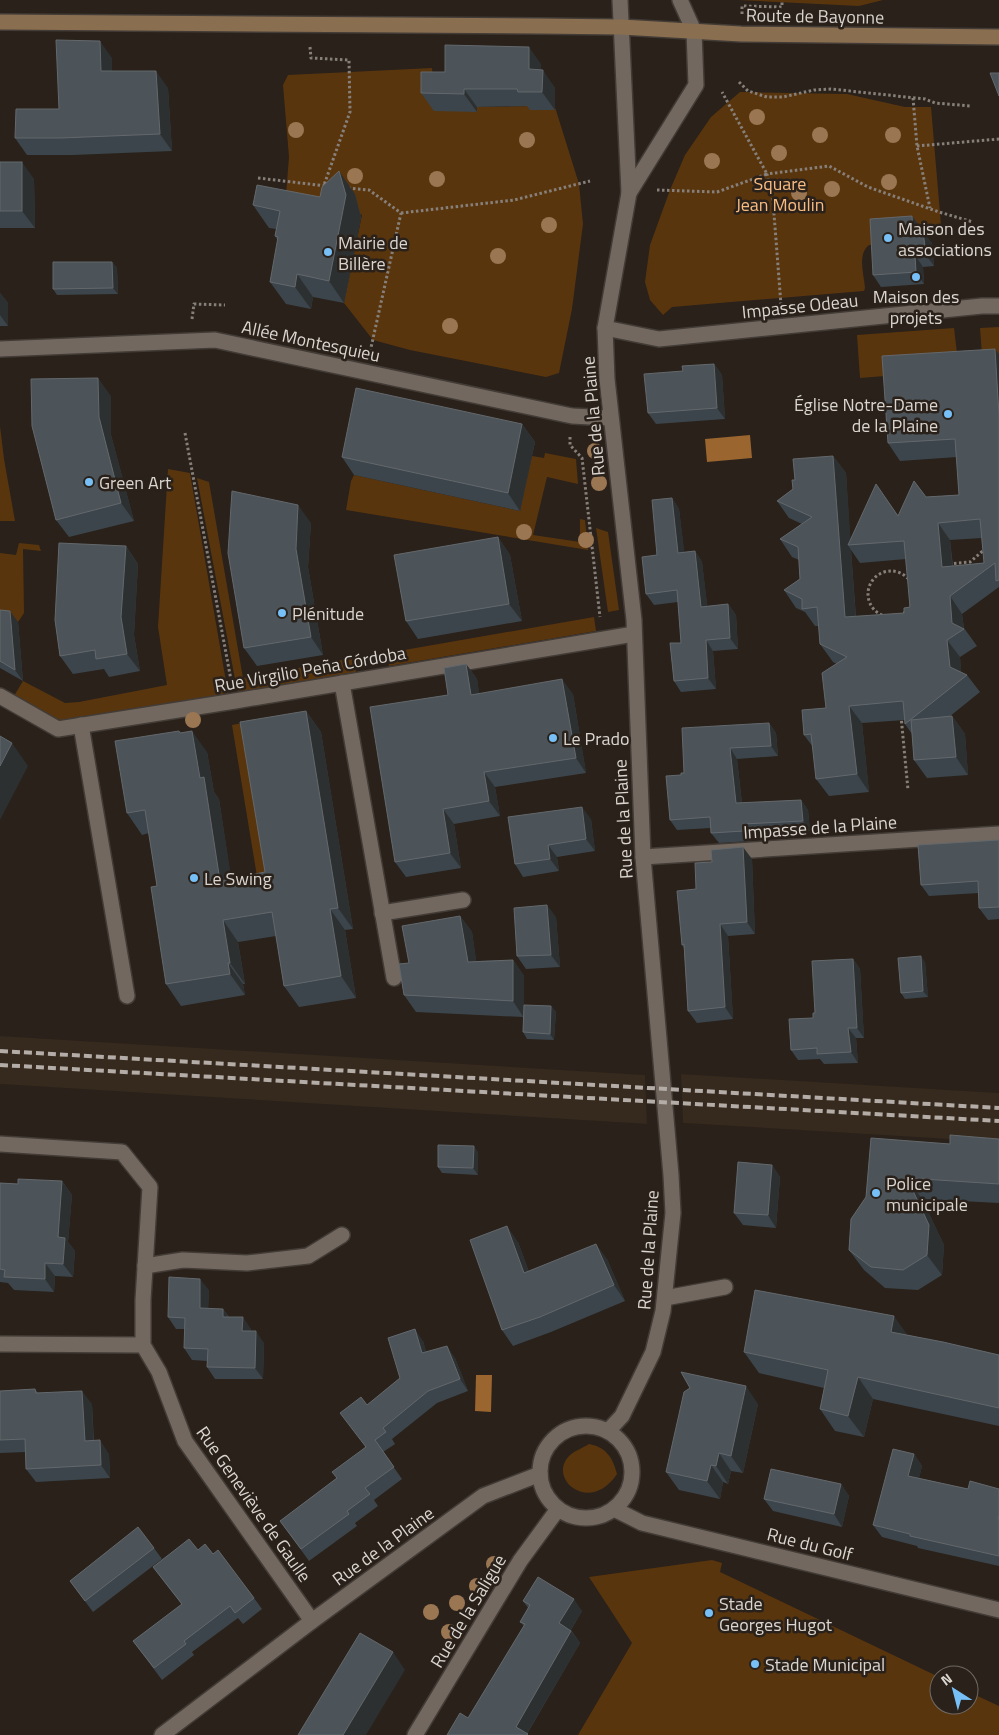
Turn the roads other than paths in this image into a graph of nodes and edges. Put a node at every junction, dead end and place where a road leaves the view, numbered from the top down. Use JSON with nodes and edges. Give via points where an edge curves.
{"nodes":[{"id":1,"x":620,"y":0,"type":"edge"},
{"id":2,"x":680,"y":0,"type":"edge"},
{"id":3,"x":0,"y":22,"type":"edge"},
{"id":4,"x":621,"y":27,"type":"junction"},
{"id":5,"x":694,"y":31,"type":"junction"},
{"id":6,"x":999,"y":37,"type":"edge"},
{"id":7,"x":629,"y":193,"type":"junction"},
{"id":8,"x":999,"y":306,"type":"edge"},
{"id":9,"x":605,"y":328,"type":"junction"},
{"id":10,"x":0,"y":349,"type":"edge"},
{"id":11,"x":610,"y":418,"type":"junction"},
{"id":12,"x":634,"y":634,"type":"junction"},
{"id":13,"x":342,"y":683,"type":"junction"},
{"id":14,"x":0,"y":696,"type":"edge"},
{"id":15,"x":82,"y":725,"type":"junction"},
{"id":16,"x":999,"y":834,"type":"edge"},
{"id":17,"x":643,"y":857,"type":"junction"},
{"id":18,"x":463,"y":900,"type":"dead end"},
{"id":19,"x":382,"y":914,"type":"junction"},
{"id":20,"x":394,"y":978,"type":"dead end"},
{"id":21,"x":127,"y":996,"type":"dead end"},
{"id":22,"x":0,"y":1144,"type":"edge"},
{"id":23,"x":342,"y":1235,"type":"dead end"},
{"id":24,"x":145,"y":1266,"type":"junction"},
{"id":25,"x":725,"y":1287,"type":"dead end"},
{"id":26,"x":664,"y":1298,"type":"junction"},
{"id":27,"x":0,"y":1344,"type":"edge"},
{"id":28,"x":143,"y":1344,"type":"junction"},
{"id":29,"x":608,"y":1430,"type":"junction"},
{"id":30,"x":540,"y":1474,"type":"junction"},
{"id":31,"x":558,"y":1509,"type":"junction"},
{"id":32,"x":614,"y":1509,"type":"junction"},
{"id":33,"x":996,"y":1609,"type":"edge"},
{"id":34,"x":312,"y":1621,"type":"junction"},
{"id":35,"x":162,"y":1735,"type":"edge"},
{"id":36,"x":414,"y":1735,"type":"edge"}],
"edges":[{"from":1,"to":4,"type":"street","name":"Rue de la Plaine"},
{"from":2,"to":5,"type":"street"},
{"from":3,"to":4,"type":"main road","name":"Route de Bayonne"},
{"from":4,"to":5,"type":"main road","name":"Route de Bayonne"},
{"from":4,"to":7,"type":"street","name":"Rue de la Plaine"},
{"from":5,"to":6,"type":"main road","name":"Route de Bayonne"},
{"from":5,"to":7,"type":"street","name":"Rue de la Plaine","via":[[696,85]]},
{"from":7,"to":9,"type":"street","name":"Rue de la Plaine"},
{"from":8,"to":9,"type":"street","name":"Impasse Odeau","via":[[659,339]]},
{"from":9,"to":11,"type":"street","name":"Rue de la Plaine"},
{"from":10,"to":11,"type":"street","name":"Allée Montesquieu","via":[[215,340],[572,416]]},
{"from":11,"to":12,"type":"street","name":"Rue de la Plaine"},
{"from":12,"to":13,"type":"street","name":"Rue Virgilio Peña Córdoba"},
{"from":12,"to":17,"type":"street","name":"Rue de la Plaine"},
{"from":13,"to":15,"type":"street","name":"Rue Virgilio Peña Córdoba"},
{"from":13,"to":19,"type":"street"},
{"from":14,"to":15,"type":"street","name":"Rue Virgilio Peña Córdoba","via":[[58,729]]},
{"from":15,"to":21,"type":"street"},
{"from":16,"to":17,"type":"street","name":"Impasse de la Plaine"},
{"from":17,"to":26,"type":"street","name":"Rue de la Plaine","via":[[673,1213]]},
{"from":18,"to":19,"type":"street"},
{"from":19,"to":20,"type":"street"},
{"from":22,"to":24,"type":"street","via":[[122,1152],[150,1187]]},
{"from":23,"to":24,"type":"street","via":[[308,1256],[247,1263],[183,1260]]},
{"from":24,"to":28,"type":"street"},
{"from":25,"to":26,"type":"street"},
{"from":26,"to":29,"type":"street","name":"Rue de la Plaine","via":[[653,1352],[622,1416]]},
{"from":27,"to":28,"type":"street"},
{"from":28,"to":34,"type":"street","name":"Rue Geneviève de Gaulle","via":[[159,1372],[185,1442]]},
{"from":29,"to":30,"type":"street","via":[[595,1426],[567,1429],[546,1447]]},
{"from":29,"to":32,"type":"street","via":[[620,1440],[632,1468],[625,1498]]},
{"from":30,"to":31,"type":"street","via":[[548,1500]]},
{"from":30,"to":34,"type":"street","name":"Rue de la Plaine","via":[[483,1496]]},
{"from":31,"to":32,"type":"street","via":[[571,1516],[586,1518],[601,1516]]},
{"from":31,"to":36,"type":"street","name":"Rue de la Saligue","via":[[520,1561]]},
{"from":32,"to":33,"type":"street","name":"Rue du Golf","via":[[642,1523]]},
{"from":34,"to":35,"type":"street","name":"Rue de la Plaine"}]}
